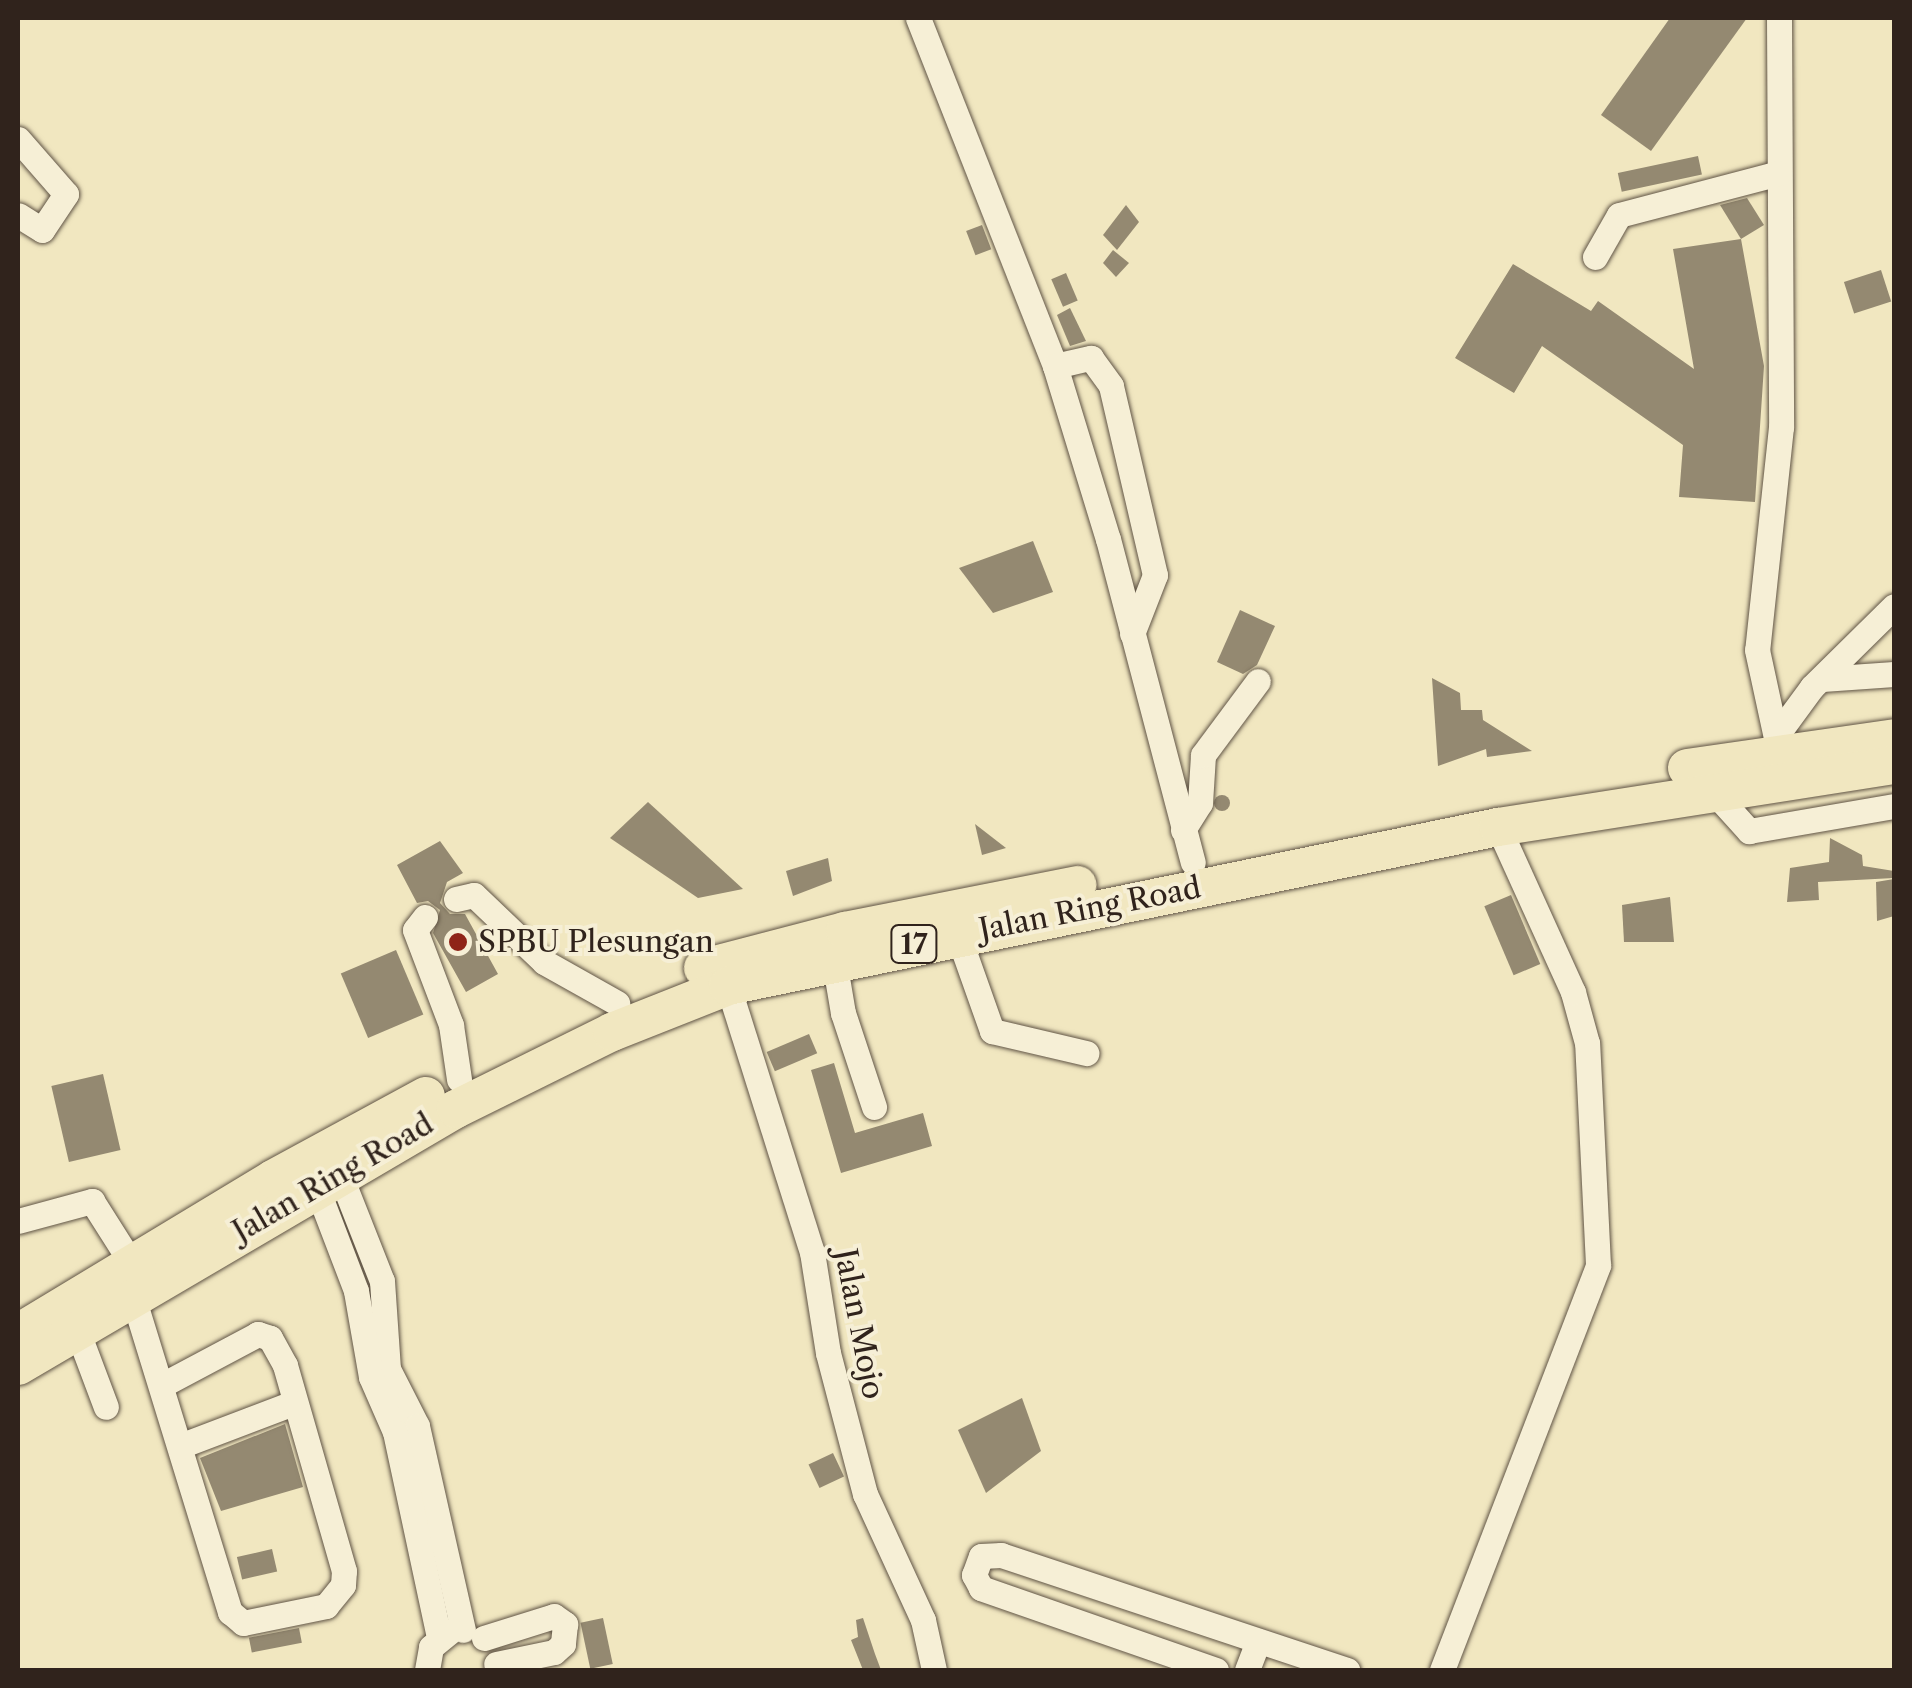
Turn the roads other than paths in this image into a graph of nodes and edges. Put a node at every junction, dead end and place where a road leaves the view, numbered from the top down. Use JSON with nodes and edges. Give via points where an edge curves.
{"nodes":[{"id":1,"x":918,"y":18,"type":"edge"},
{"id":2,"x":1778,"y":18,"type":"edge"},
{"id":3,"x":18,"y":138,"type":"edge"},
{"id":4,"x":1779,"y":173,"type":"junction"},
{"id":5,"x":18,"y":215,"type":"edge"},
{"id":6,"x":1595,"y":257,"type":"dead end"},
{"id":7,"x":1054,"y":366,"type":"junction"},
{"id":8,"x":1894,"y":606,"type":"edge"},
{"id":9,"x":1132,"y":634,"type":"junction"},
{"id":10,"x":1894,"y":674,"type":"edge"},
{"id":11,"x":1822,"y":680,"type":"junction"},
{"id":12,"x":1258,"y":681,"type":"dead end"},
{"id":13,"x":1894,"y":738,"type":"edge"},
{"id":14,"x":1778,"y":744,"type":"junction"},
{"id":15,"x":1894,"y":765,"type":"edge"},
{"id":16,"x":1711,"y":790,"type":"junction"},
{"id":17,"x":1894,"y":806,"type":"edge"},
{"id":18,"x":1498,"y":827,"type":"junction"},
{"id":19,"x":1188,"y":846,"type":"junction"},
{"id":20,"x":456,"y":899,"type":"dead end"},
{"id":21,"x":424,"y":917,"type":"dead end"},
{"id":22,"x":958,"y":936,"type":"junction"},
{"id":23,"x":834,"y":960,"type":"junction"},
{"id":24,"x":728,"y":986,"type":"junction"},
{"id":25,"x":617,"y":1002,"type":"junction"},
{"id":26,"x":1086,"y":1054,"type":"dead end"},
{"id":27,"x":458,"y":1079,"type":"junction"},
{"id":28,"x":874,"y":1107,"type":"dead end"},
{"id":29,"x":304,"y":1185,"type":"junction"},
{"id":30,"x":18,"y":1221,"type":"edge"},
{"id":31,"x":132,"y":1280,"type":"junction"},
{"id":32,"x":77,"y":1330,"type":"junction"},
{"id":33,"x":18,"y":1333,"type":"edge"},
{"id":34,"x":18,"y":1366,"type":"edge"},
{"id":35,"x":164,"y":1384,"type":"junction"},
{"id":36,"x":293,"y":1403,"type":"junction"},
{"id":37,"x":106,"y":1407,"type":"dead end"},
{"id":38,"x":180,"y":1446,"type":"junction"},
{"id":39,"x":462,"y":1635,"type":"junction"},
{"id":40,"x":1258,"y":1641,"type":"junction"},
{"id":41,"x":539,"y":1665,"type":"edge"},
{"id":42,"x":495,"y":1668,"type":"edge"},
{"id":43,"x":427,"y":1670,"type":"edge"},
{"id":44,"x":934,"y":1670,"type":"edge"},
{"id":45,"x":1216,"y":1670,"type":"edge"},
{"id":46,"x":1247,"y":1670,"type":"edge"},
{"id":47,"x":1346,"y":1670,"type":"edge"},
{"id":48,"x":1442,"y":1670,"type":"edge"}],
"edges":[{"from":1,"to":7,"type":"street"},
{"from":2,"to":4,"type":"street"},
{"from":3,"to":5,"type":"street","via":[[66,194],[43,229]]},
{"from":4,"to":6,"type":"street","via":[[1619,215]]},
{"from":4,"to":14,"type":"street","via":[[1781,427],[1757,650]]},
{"from":7,"to":9,"type":"street"},
{"from":7,"to":9,"type":"street","via":[[1092,358],[1111,386],[1155,575]]},
{"from":8,"to":11,"type":"street"},
{"from":9,"to":19,"type":"street"},
{"from":10,"to":11,"type":"street"},
{"from":11,"to":14,"type":"street"},
{"from":12,"to":19,"type":"street","via":[[1202,755],[1200,802]]},
{"from":13,"to":14,"type":"highway","name":"Jalan Ring Road","number":"17"},
{"from":14,"to":19,"type":"highway","name":"Jalan Ring Road","number":"17"},
{"from":15,"to":16,"type":"highway","name":"Jalan Ring Road","number":"17"},
{"from":16,"to":17,"type":"street","via":[[1749,831]]},
{"from":16,"to":18,"type":"highway","name":"Jalan Ring Road","number":"17"},
{"from":18,"to":22,"type":"highway","name":"Jalan Ring Road","number":"17"},
{"from":18,"to":48,"type":"street","via":[[1572,992],[1587,1042],[1598,1266]]},
{"from":19,"to":25,"type":"highway","name":"Jalan Ring Road","number":"17","via":[[757,951]]},
{"from":20,"to":25,"type":"street","via":[[474,895],[544,962]]},
{"from":21,"to":27,"type":"street","via":[[415,930],[451,1025]]},
{"from":22,"to":23,"type":"highway","name":"Jalan Ring Road","number":"17"},
{"from":22,"to":26,"type":"street","via":[[992,1031]]},
{"from":23,"to":24,"type":"highway","name":"Jalan Ring Road","number":"17"},
{"from":23,"to":28,"type":"street"},
{"from":24,"to":29,"type":"highway","name":"Jalan Ring Road","number":"17","via":[[568,1052]]},
{"from":24,"to":44,"type":"street","name":"Jalan Mojo","via":[[812,1252],[828,1354],[864,1494],[924,1620]]},
{"from":25,"to":27,"type":"highway","name":"Jalan Ring Road","number":"17"},
{"from":27,"to":29,"type":"highway","name":"Jalan Ring Road","number":"17"},
{"from":29,"to":31,"type":"highway","name":"Jalan Ring Road","number":"17"},
{"from":29,"to":39,"type":"street","via":[[377,1263],[388,1315],[388,1369],[417,1426]]},
{"from":30,"to":31,"type":"street","via":[[92,1201]]},
{"from":31,"to":32,"type":"highway","name":"Jalan Ring Road","number":"17"},
{"from":31,"to":33,"type":"highway","name":"Jalan Ring Road","number":"17"},
{"from":31,"to":35,"type":"street"},
{"from":32,"to":34,"type":"highway","name":"Jalan Ring Road","number":"17"},
{"from":32,"to":37,"type":"street"},
{"from":35,"to":36,"type":"street","via":[[258,1334],[270,1338],[285,1365]]},
{"from":35,"to":38,"type":"street"},
{"from":36,"to":38,"type":"street"},
{"from":36,"to":38,"type":"street","via":[[344,1570],[343,1585],[326,1606],[243,1623],[236,1618],[221,1592]]},
{"from":39,"to":41,"type":"street","via":[[554,1616],[565,1624],[563,1644]]},
{"from":39,"to":42,"type":"street"},
{"from":39,"to":43,"type":"street"},
{"from":40,"to":45,"type":"street","via":[[1001,1555],[981,1556],[974,1575],[981,1588]]},
{"from":40,"to":46,"type":"street"},
{"from":40,"to":47,"type":"street"},
{"from":41,"to":42,"type":"street"}]}
